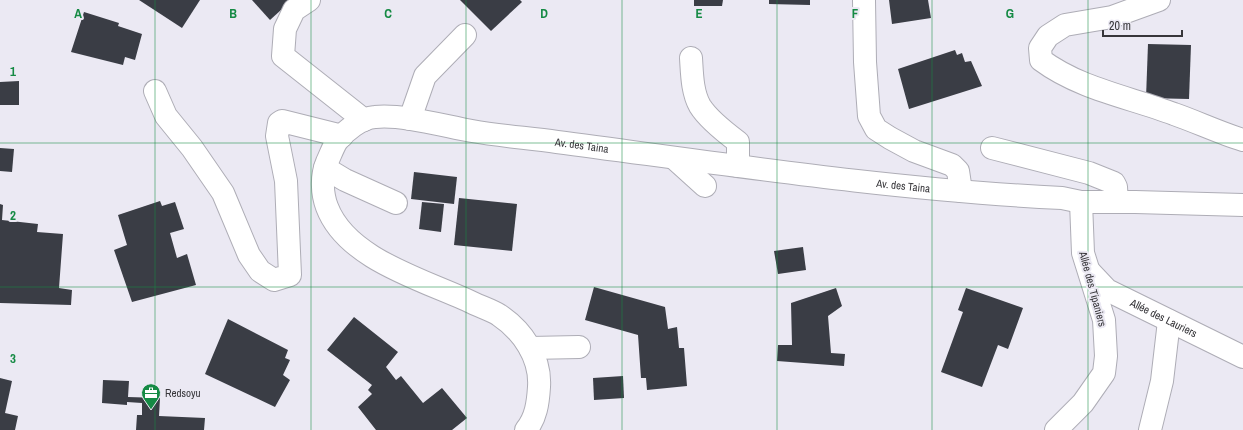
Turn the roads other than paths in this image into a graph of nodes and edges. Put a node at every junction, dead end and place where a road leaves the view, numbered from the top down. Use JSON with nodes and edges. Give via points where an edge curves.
{"nodes":[{"id":1,"x":309,"y":0,"type":"edge"},
{"id":2,"x":1159,"y":0,"type":"edge"},
{"id":3,"x":864,"y":1,"type":"edge"},
{"id":4,"x":465,"y":35,"type":"dead end"},
{"id":5,"x":691,"y":58,"type":"dead end"},
{"id":6,"x":155,"y":91,"type":"dead end"},
{"id":7,"x":410,"y":119,"type":"junction"},
{"id":8,"x":364,"y":120,"type":"junction"},
{"id":9,"x":342,"y":136,"type":"junction"},
{"id":10,"x":1243,"y":140,"type":"edge"},
{"id":11,"x":992,"y":148,"type":"dead end"},
{"id":12,"x":674,"y":158,"type":"junction"},
{"id":13,"x":738,"y":166,"type":"junction"},
{"id":14,"x":325,"y":168,"type":"junction"},
{"id":15,"x":705,"y":186,"type":"dead end"},
{"id":16,"x":961,"y":190,"type":"junction"},
{"id":17,"x":1081,"y":202,"type":"junction"},
{"id":18,"x":1117,"y":202,"type":"junction"},
{"id":19,"x":396,"y":203,"type":"dead end"},
{"id":20,"x":1243,"y":205,"type":"edge"},
{"id":21,"x":1090,"y":272,"type":"junction"},
{"id":22,"x":1169,"y":321,"type":"junction"},
{"id":23,"x":579,"y":347,"type":"dead end"},
{"id":24,"x":530,"y":348,"type":"junction"},
{"id":25,"x":1243,"y":357,"type":"edge"},
{"id":26,"x":526,"y":430,"type":"edge"},
{"id":27,"x":1056,"y":430,"type":"edge"},
{"id":28,"x":1150,"y":430,"type":"edge"}],
"edges":[{"from":1,"to":8,"type":"street","via":[[294,10],[285,29],[283,56]]},
{"from":2,"to":10,"type":"street","via":[[1112,17],[1065,25],[1048,36],[1040,48],[1041,60],[1057,72],[1083,84],[1175,114]]},
{"from":3,"to":16,"type":"street","via":[[869,116],[876,129],[890,138],[914,151],[952,165],[958,171]]},
{"from":4,"to":7,"type":"street","via":[[425,76]]},
{"from":5,"to":13,"type":"street","via":[[693,85],[700,106],[721,129],[738,142]]},
{"from":6,"to":9,"type":"street","via":[[166,116],[223,193],[249,255],[260,271],[274,280],[290,275],[286,181],[277,136],[278,123],[282,121]]},
{"from":7,"to":8,"type":"street","name":"Av. des Taina","via":[[375,117]]},
{"from":7,"to":12,"type":"street","name":"Av. des Taina","via":[[473,132]]},
{"from":8,"to":9,"type":"street","name":"Av. des Taina"},
{"from":9,"to":14,"type":"street","name":"Av. des Taina","via":[[336,142]]},
{"from":11,"to":18,"type":"street","via":[[1114,183]]},
{"from":12,"to":13,"type":"street","name":"Av. des Taina"},
{"from":12,"to":15,"type":"street"},
{"from":13,"to":16,"type":"street","name":"Av. des Taina","via":[[832,179]]},
{"from":14,"to":19,"type":"street"},
{"from":14,"to":24,"type":"street","name":"Av. des Taina","via":[[325,201],[332,219],[347,238],[368,254],[499,315]]},
{"from":16,"to":17,"type":"street","name":"Av. des Taina","via":[[1062,198]]},
{"from":17,"to":18,"type":"street","name":"Av. des Taina"},
{"from":17,"to":21,"type":"street","name":"Allée des Tipaniers","via":[[1083,253]]},
{"from":18,"to":20,"type":"street","name":"Av. des Taina"},
{"from":21,"to":22,"type":"street","name":"Allée des Lauriers","via":[[1107,290]]},
{"from":21,"to":27,"type":"street","name":"Allée des Tipaniers","via":[[1104,320],[1104,373],[1083,403]]},
{"from":22,"to":25,"type":"street","name":"Allée des Lauriers"},
{"from":22,"to":28,"type":"street","via":[[1162,381]]},
{"from":23,"to":24,"type":"street"},
{"from":24,"to":26,"type":"street","name":"Av. des Taina","via":[[537,362],[539,380],[533,422]]}]}
